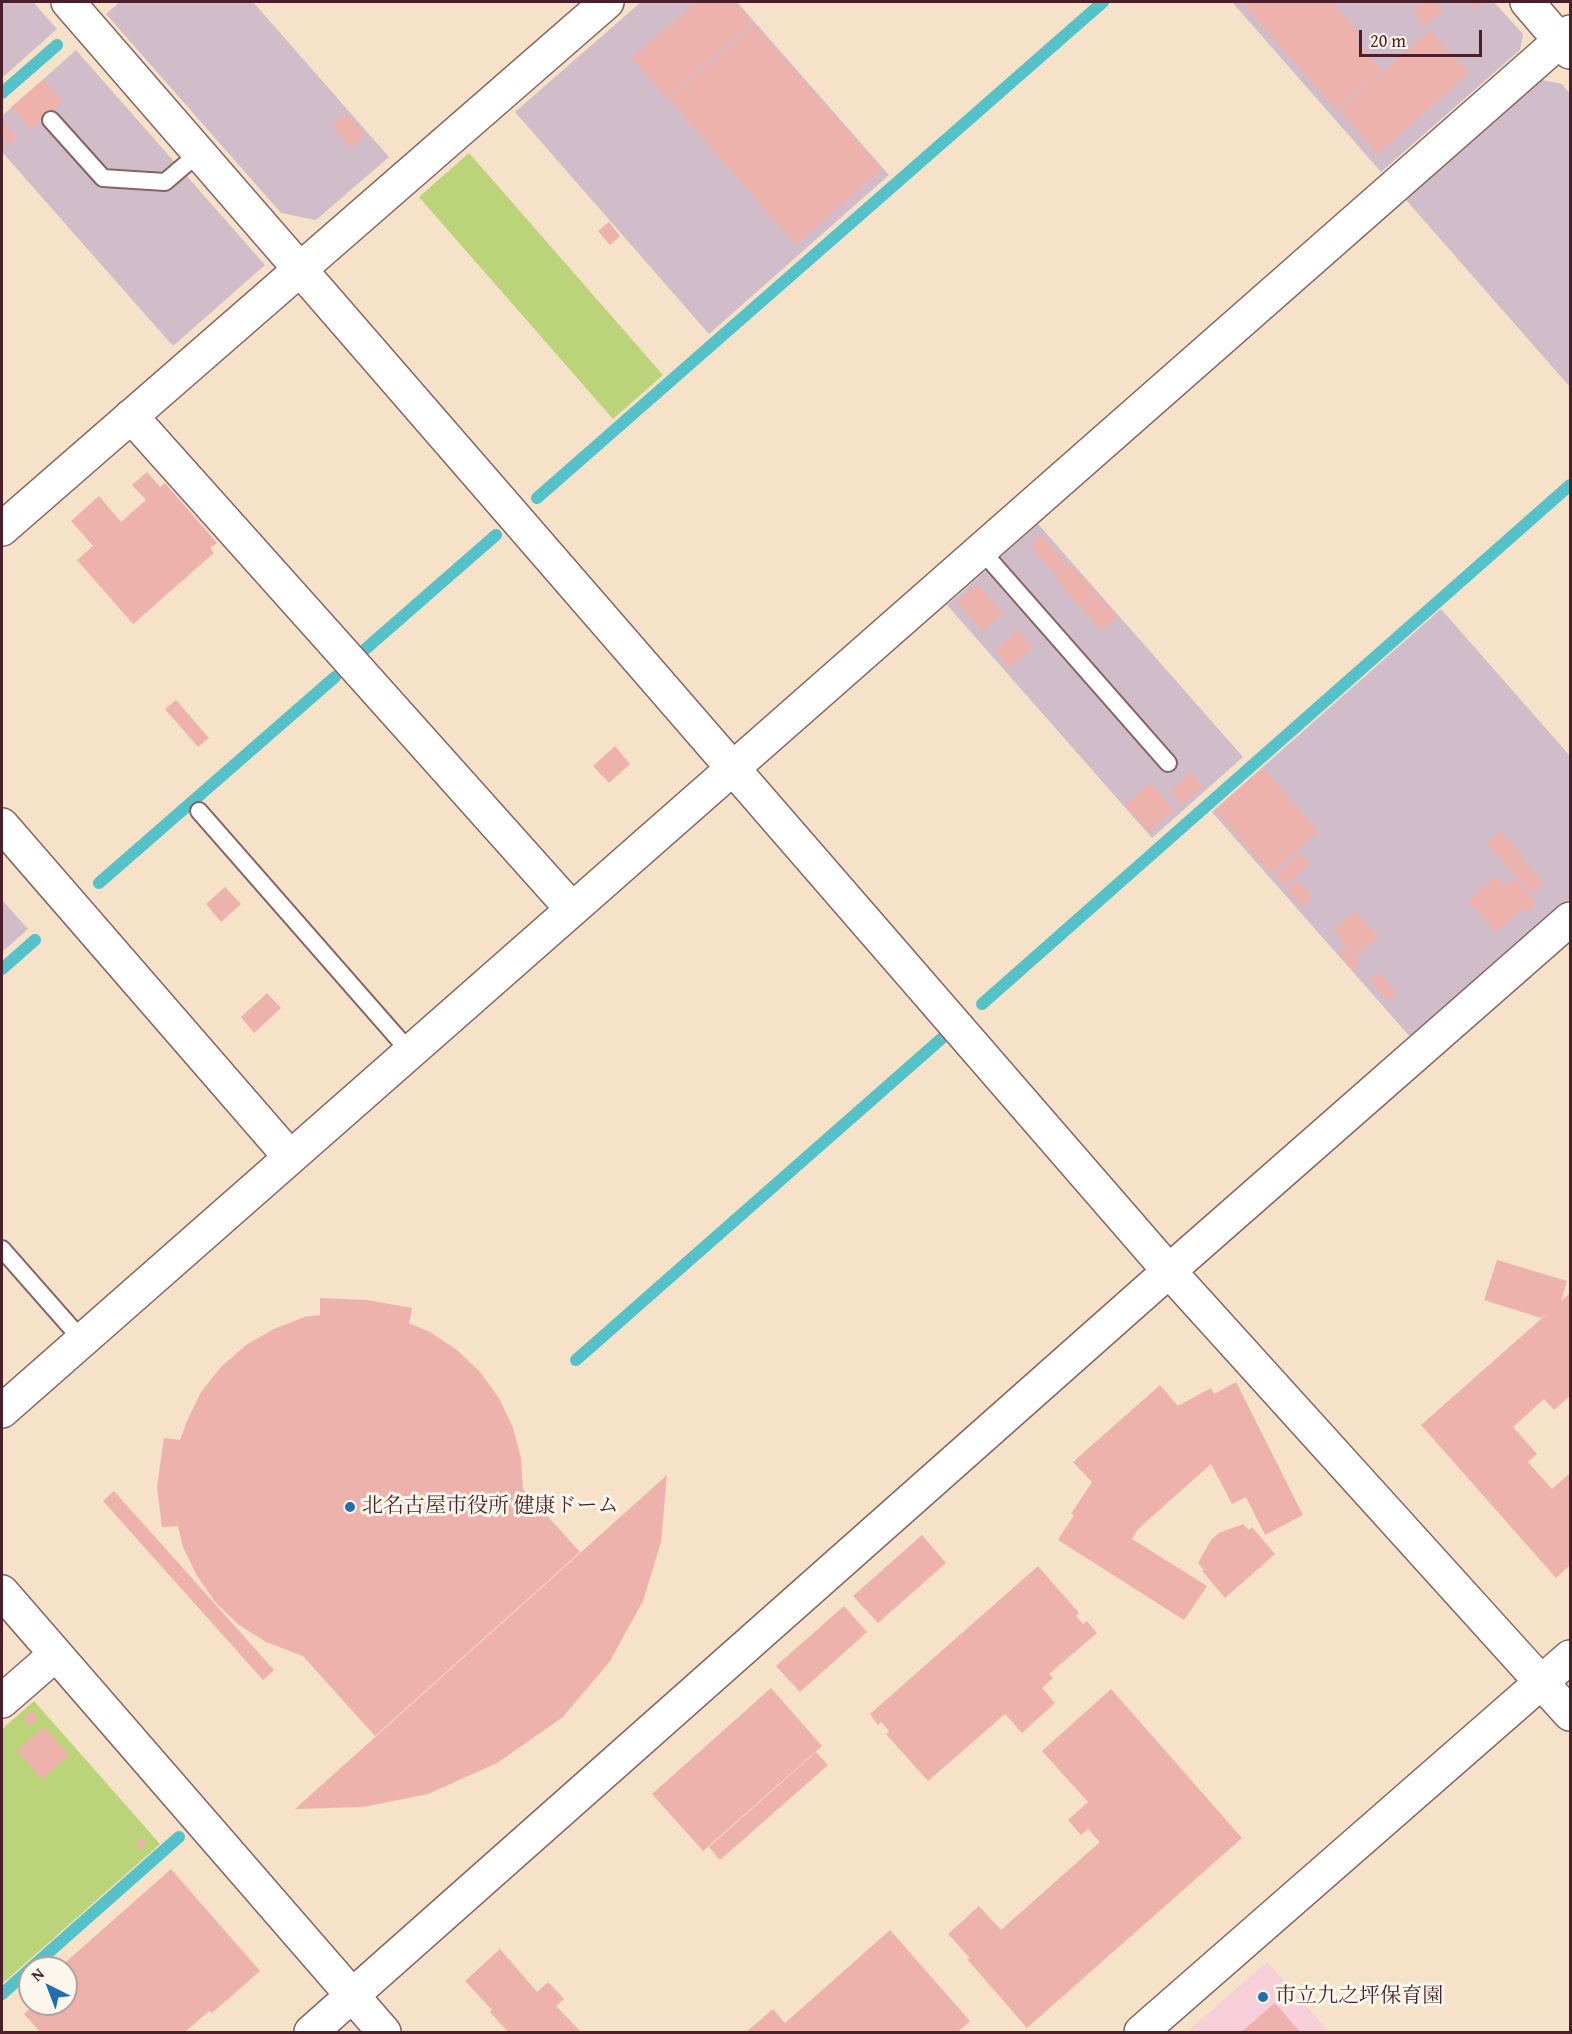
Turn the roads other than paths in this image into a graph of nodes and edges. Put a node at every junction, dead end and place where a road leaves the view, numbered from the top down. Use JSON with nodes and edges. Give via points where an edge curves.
{"nodes":[{"id":1,"x":68,"y":2,"type":"edge"},
{"id":2,"x":607,"y":2,"type":"edge"},
{"id":3,"x":1527,"y":2,"type":"edge"},
{"id":4,"x":1567,"y":42,"type":"edge"},
{"id":5,"x":51,"y":120,"type":"dead end"},
{"id":6,"x":199,"y":153,"type":"junction"},
{"id":7,"x":300,"y":269,"type":"junction"},
{"id":8,"x":131,"y":416,"type":"junction"},
{"id":9,"x":2,"y":529,"type":"edge"},
{"id":10,"x":981,"y":550,"type":"junction"},
{"id":11,"x":1168,"y":763,"type":"dead end"},
{"id":12,"x":732,"y":768,"type":"junction"},
{"id":13,"x":199,"y":811,"type":"dead end"},
{"id":14,"x":2,"y":825,"type":"edge"},
{"id":15,"x":572,"y":909,"type":"junction"},
{"id":16,"x":1570,"y":919,"type":"edge"},
{"id":17,"x":410,"y":1052,"type":"junction"},
{"id":18,"x":290,"y":1157,"type":"junction"},
{"id":19,"x":2,"y":1249,"type":"edge"},
{"id":20,"x":1169,"y":1271,"type":"junction"},
{"id":21,"x":82,"y":1340,"type":"junction"},
{"id":22,"x":2,"y":1411,"type":"edge"},
{"id":23,"x":2,"y":1592,"type":"edge"},
{"id":24,"x":56,"y":1654,"type":"junction"},
{"id":25,"x":1570,"y":1657,"type":"edge"},
{"id":26,"x":1542,"y":1682,"type":"junction"},
{"id":27,"x":2,"y":1701,"type":"edge"},
{"id":28,"x":1570,"y":1714,"type":"edge"},
{"id":29,"x":353,"y":1997,"type":"junction"},
{"id":30,"x":311,"y":2032,"type":"edge"},
{"id":31,"x":384,"y":2032,"type":"edge"},
{"id":32,"x":1142,"y":2032,"type":"edge"}],
"edges":[{"from":1,"to":6,"type":"street"},
{"from":2,"to":7,"type":"street"},
{"from":3,"to":4,"type":"street"},
{"from":4,"to":10,"type":"street"},
{"from":5,"to":6,"type":"lane","via":[[103,178],[165,182]]},
{"from":6,"to":7,"type":"street"},
{"from":7,"to":8,"type":"street"},
{"from":7,"to":12,"type":"street"},
{"from":8,"to":9,"type":"street"},
{"from":8,"to":15,"type":"street"},
{"from":10,"to":11,"type":"lane"},
{"from":10,"to":12,"type":"street"},
{"from":12,"to":15,"type":"street"},
{"from":12,"to":20,"type":"street"},
{"from":13,"to":17,"type":"lane"},
{"from":14,"to":18,"type":"street"},
{"from":15,"to":17,"type":"street"},
{"from":16,"to":20,"type":"street"},
{"from":17,"to":18,"type":"street"},
{"from":18,"to":21,"type":"street"},
{"from":19,"to":21,"type":"lane"},
{"from":20,"to":26,"type":"street"},
{"from":20,"to":29,"type":"street"},
{"from":21,"to":22,"type":"street"},
{"from":23,"to":24,"type":"street"},
{"from":24,"to":27,"type":"street"},
{"from":24,"to":29,"type":"street"},
{"from":25,"to":26,"type":"street"},
{"from":26,"to":28,"type":"street"},
{"from":26,"to":32,"type":"street"},
{"from":29,"to":30,"type":"street"},
{"from":29,"to":31,"type":"street"}]}
